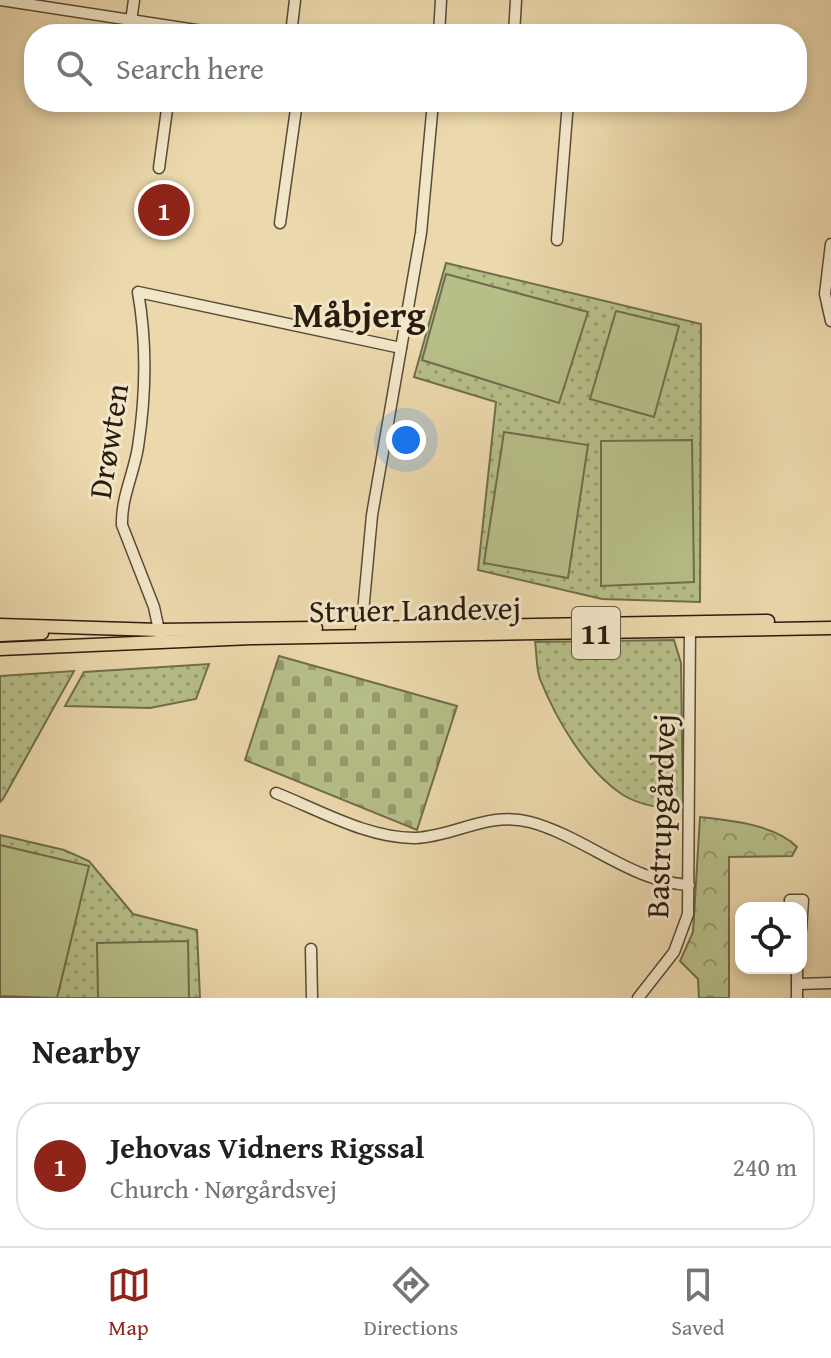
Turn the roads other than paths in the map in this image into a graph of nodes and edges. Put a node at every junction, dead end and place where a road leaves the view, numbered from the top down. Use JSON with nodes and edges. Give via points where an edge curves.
{"nodes":[{"id":1,"x":0,"y":0,"type":"edge"},
{"id":2,"x":134,"y":0,"type":"edge"},
{"id":3,"x":295,"y":0,"type":"edge"},
{"id":4,"x":441,"y":0,"type":"edge"},
{"id":5,"x":516,"y":0,"type":"edge"},
{"id":6,"x":131,"y":21,"type":"junction"},
{"id":7,"x":145,"y":24,"type":"edge"},
{"id":8,"x":292,"y":24,"type":"edge"},
{"id":9,"x":440,"y":24,"type":"edge"},
{"id":10,"x":515,"y":24,"type":"edge"},
{"id":11,"x":167,"y":112,"type":"edge"},
{"id":12,"x":296,"y":112,"type":"edge"},
{"id":13,"x":432,"y":112,"type":"edge"},
{"id":14,"x":567,"y":112,"type":"edge"},
{"id":15,"x":159,"y":168,"type":"dead end"},
{"id":16,"x":280,"y":223,"type":"dead end"},
{"id":17,"x":557,"y":240,"type":"dead end"},
{"id":18,"x":831,"y":244,"type":"edge"},
{"id":19,"x":831,"y":321,"type":"edge"},
{"id":20,"x":401,"y":348,"type":"junction"},
{"id":21,"x":831,"y":621,"type":"edge"},
{"id":22,"x":0,"y":625,"type":"edge"},
{"id":23,"x":690,"y":626,"type":"junction"},
{"id":24,"x":81,"y":627,"type":"junction"},
{"id":25,"x":831,"y":628,"type":"edge"},
{"id":26,"x":361,"y":632,"type":"junction"},
{"id":27,"x":0,"y":635,"type":"edge"},
{"id":28,"x":160,"y":635,"type":"junction"},
{"id":29,"x":0,"y":649,"type":"edge"},
{"id":30,"x":276,"y":793,"type":"dead end"},
{"id":31,"x":689,"y":885,"type":"junction"},
{"id":32,"x":311,"y":949,"type":"dead end"},
{"id":33,"x":797,"y":974,"type":"edge"},
{"id":34,"x":831,"y":983,"type":"edge"},
{"id":35,"x":797,"y":984,"type":"junction"},
{"id":36,"x":312,"y":998,"type":"edge"},
{"id":37,"x":638,"y":998,"type":"edge"},
{"id":38,"x":797,"y":998,"type":"edge"}],
"edges":[{"from":1,"to":6,"type":"street"},
{"from":2,"to":6,"type":"street"},
{"from":3,"to":8,"type":"street"},
{"from":4,"to":9,"type":"street"},
{"from":5,"to":10,"type":"street"},
{"from":6,"to":7,"type":"street"},
{"from":11,"to":15,"type":"street"},
{"from":12,"to":16,"type":"street"},
{"from":13,"to":20,"type":"street","via":[[421,233]]},
{"from":14,"to":17,"type":"street"},
{"from":18,"to":19,"type":"street","via":[[825,294]]},
{"from":20,"to":26,"type":"street","via":[[372,515]]},
{"from":20,"to":28,"type":"street","name":"Drøwten","via":[[138,292],[146,357],[138,447],[122,525]]},
{"from":21,"to":23,"type":"main road","name":"Struer Landevej","number":"11"},
{"from":22,"to":24,"type":"main road","name":"Struer Landevej","number":"11"},
{"from":23,"to":25,"type":"main road","name":"Struer Landevej","number":"11"},
{"from":23,"to":26,"type":"main road","name":"Struer Landevej","number":"11"},
{"from":23,"to":31,"type":"street","name":"Bastrupgårdvej"},
{"from":24,"to":27,"type":"main road"},
{"from":24,"to":28,"type":"main road","name":"Struer Landevej","number":"11"},
{"from":26,"to":28,"type":"main road","name":"Struer Landevej","number":"11"},
{"from":28,"to":29,"type":"main road","name":"Struer Landevej","number":"11"},
{"from":30,"to":31,"type":"street","via":[[400,837],[420,838],[482,820],[530,822],[654,880]]},
{"from":31,"to":37,"type":"street","name":"Bastrupgårdvej","via":[[682,935]]},
{"from":32,"to":36,"type":"street"},
{"from":33,"to":35,"type":"street"},
{"from":34,"to":35,"type":"street"},
{"from":35,"to":38,"type":"street"}]}
